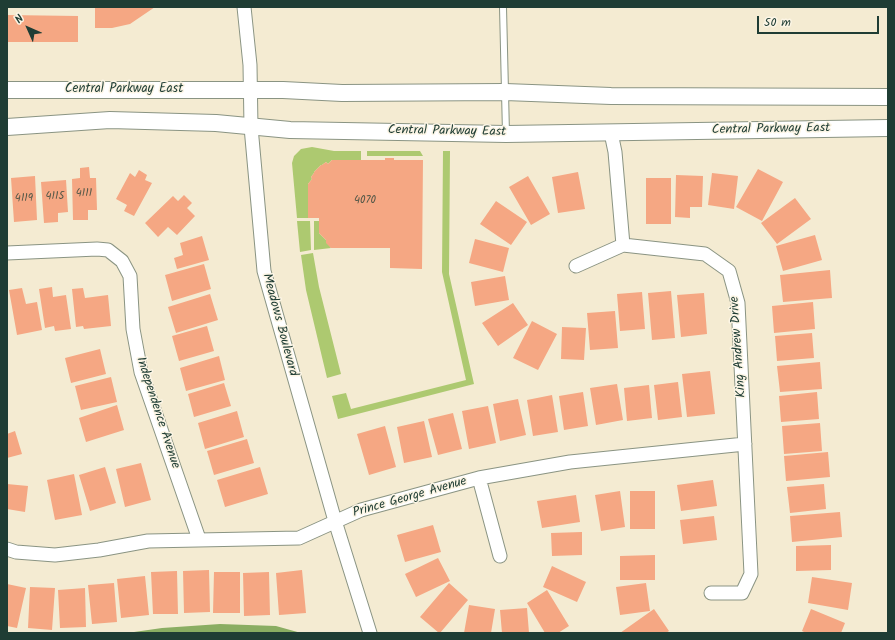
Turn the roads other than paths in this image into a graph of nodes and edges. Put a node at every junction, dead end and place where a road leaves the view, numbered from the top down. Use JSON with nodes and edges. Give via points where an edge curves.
{"nodes":[{"id":1,"x":244,"y":7,"type":"edge"},
{"id":2,"x":503,"y":7,"type":"edge"},
{"id":3,"x":7,"y":90,"type":"edge"},
{"id":4,"x":250,"y":90,"type":"junction"},
{"id":5,"x":505,"y":92,"type":"junction"},
{"id":6,"x":888,"y":97,"type":"edge"},
{"id":7,"x":7,"y":127,"type":"edge"},
{"id":8,"x":252,"y":127,"type":"junction"},
{"id":9,"x":888,"y":128,"type":"edge"},
{"id":10,"x":611,"y":133,"type":"junction"},
{"id":11,"x":506,"y":134,"type":"junction"},
{"id":12,"x":623,"y":245,"type":"junction"},
{"id":13,"x":7,"y":253,"type":"edge"},
{"id":14,"x":576,"y":266,"type":"dead end"},
{"id":15,"x":745,"y":444,"type":"junction"},
{"id":16,"x":479,"y":478,"type":"junction"},
{"id":17,"x":336,"y":521,"type":"junction"},
{"id":18,"x":199,"y":539,"type":"junction"},
{"id":19,"x":7,"y":549,"type":"edge"},
{"id":20,"x":500,"y":556,"type":"dead end"},
{"id":21,"x":711,"y":593,"type":"dead end"},
{"id":22,"x":370,"y":633,"type":"edge"}],
"edges":[{"from":1,"to":4,"type":"street","name":"Meadows Boulevard"},
{"from":2,"to":5,"type":"lane"},
{"from":3,"to":4,"type":"street","name":"Central Parkway East"},
{"from":4,"to":5,"type":"street","name":"Central Parkway East","via":[[342,93]]},
{"from":4,"to":8,"type":"street","name":"Meadows Boulevard"},
{"from":5,"to":6,"type":"street","name":"Central Parkway East","via":[[611,96]]},
{"from":5,"to":11,"type":"lane"},
{"from":7,"to":8,"type":"street","name":"Central Parkway East","via":[[110,120],[216,123]]},
{"from":8,"to":11,"type":"street","name":"Central Parkway East"},
{"from":8,"to":17,"type":"street","name":"Meadows Boulevard","via":[[264,271]]},
{"from":9,"to":10,"type":"street","name":"Central Parkway East"},
{"from":10,"to":11,"type":"street","name":"Central Parkway East"},
{"from":10,"to":12,"type":"street"},
{"from":12,"to":14,"type":"street"},
{"from":12,"to":15,"type":"street","name":"King Andrew Drive","via":[[705,254],[729,271],[738,302]]},
{"from":13,"to":18,"type":"street","name":"Independence Avenue","via":[[97,249],[108,250],[122,261],[130,276],[133,329],[141,372]]},
{"from":15,"to":16,"type":"street","name":"Prince George Avenue","via":[[570,462]]},
{"from":15,"to":21,"type":"street","name":"King Andrew Drive","via":[[751,574],[742,593]]},
{"from":16,"to":17,"type":"street","name":"Prince George Avenue","via":[[368,508]]},
{"from":16,"to":20,"type":"street"},
{"from":17,"to":18,"type":"street","name":"Prince George Avenue","via":[[299,538]]},
{"from":17,"to":22,"type":"street","name":"Meadows Boulevard"},
{"from":18,"to":19,"type":"street","name":"Prince George Avenue","via":[[148,541],[55,555]]}]}
